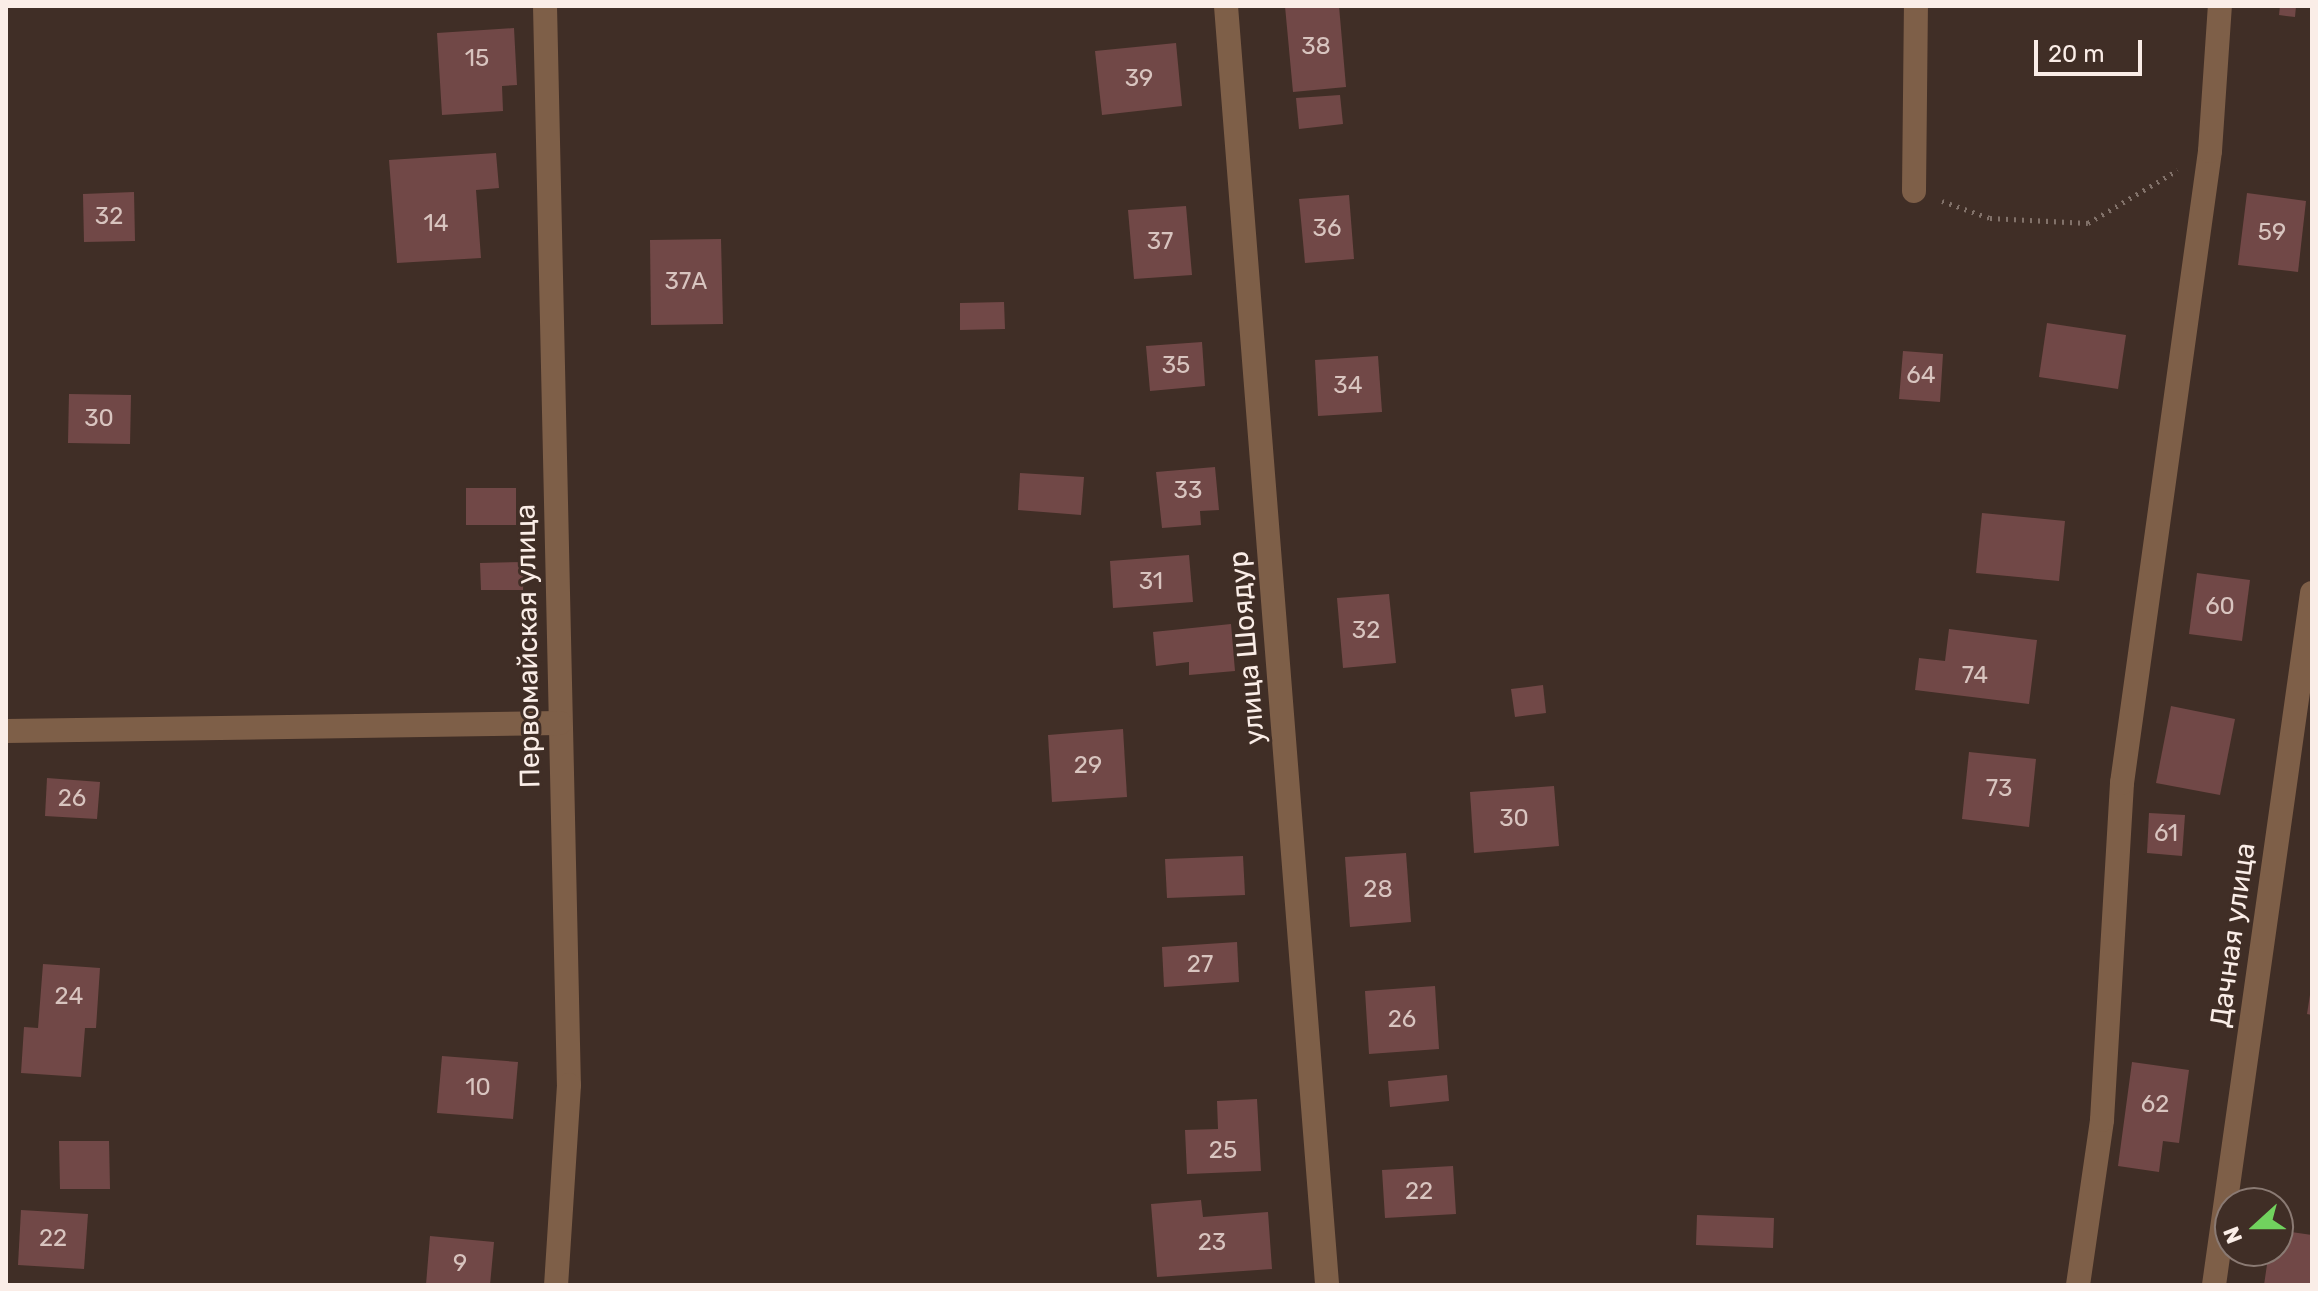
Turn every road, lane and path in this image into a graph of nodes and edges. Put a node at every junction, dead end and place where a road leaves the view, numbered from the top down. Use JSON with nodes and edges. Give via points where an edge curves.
{"nodes":[{"id":1,"x":545,"y":6,"type":"edge"},
{"id":2,"x":1226,"y":6,"type":"edge"},
{"id":3,"x":1916,"y":6,"type":"edge"},
{"id":4,"x":2220,"y":6,"type":"edge"},
{"id":5,"x":2210,"y":151,"type":"junction"},
{"id":6,"x":1914,"y":191,"type":"joint"},
{"id":7,"x":2312,"y":593,"type":"edge"},
{"id":8,"x":560,"y":723,"type":"junction"},
{"id":9,"x":6,"y":731,"type":"edge"},
{"id":10,"x":556,"y":1285,"type":"edge"},
{"id":11,"x":1327,"y":1285,"type":"edge"},
{"id":12,"x":2078,"y":1285,"type":"edge"},
{"id":13,"x":2214,"y":1285,"type":"edge"}],
"edges":[{"from":1,"to":8,"type":"street","name":"Первомайская улица"},
{"from":2,"to":11,"type":"street","name":"улица Шоядур"},
{"from":3,"to":6,"type":"street"},
{"from":4,"to":5,"type":"street"},
{"from":5,"to":6,"type":"path","via":[[2088,223],[1990,218]]},
{"from":5,"to":12,"type":"street","via":[[2122,783],[2102,1120]]},
{"from":7,"to":13,"type":"street","name":"Дачная улица"},
{"from":8,"to":9,"type":"street"},
{"from":8,"to":10,"type":"street","name":"Первомайская улица","via":[[569,1085]]}]}
